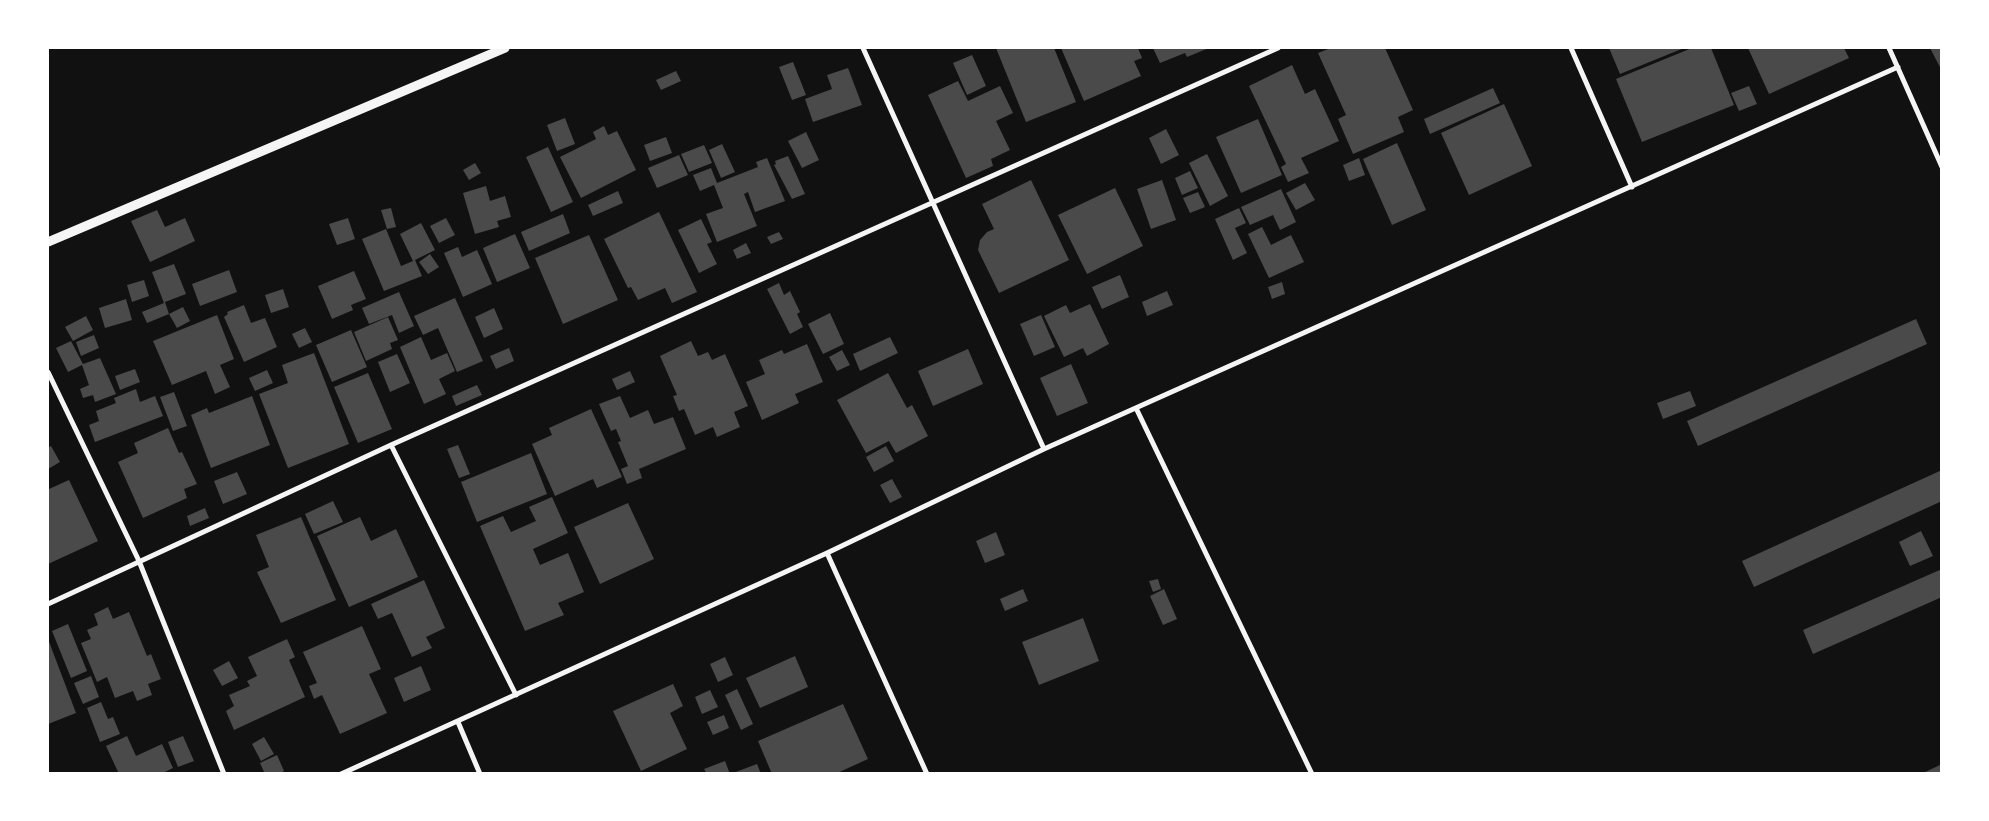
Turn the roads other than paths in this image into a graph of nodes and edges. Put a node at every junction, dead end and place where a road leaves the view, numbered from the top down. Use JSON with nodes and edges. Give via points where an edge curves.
{"nodes":[{"id":1,"x":505,"y":48,"type":"edge"},
{"id":2,"x":863,"y":48,"type":"edge"},
{"id":3,"x":1278,"y":48,"type":"edge"},
{"id":4,"x":1571,"y":48,"type":"edge"},
{"id":5,"x":1889,"y":48,"type":"edge"},
{"id":6,"x":1898,"y":67,"type":"junction"},
{"id":7,"x":1942,"y":167,"type":"edge"},
{"id":8,"x":1632,"y":187,"type":"junction"},
{"id":9,"x":932,"y":203,"type":"junction"},
{"id":10,"x":48,"y":242,"type":"edge"},
{"id":11,"x":48,"y":372,"type":"edge"},
{"id":12,"x":1136,"y":408,"type":"junction"},
{"id":13,"x":391,"y":445,"type":"junction"},
{"id":14,"x":1044,"y":449,"type":"junction"},
{"id":15,"x":827,"y":553,"type":"junction"},
{"id":16,"x":139,"y":561,"type":"junction"},
{"id":17,"x":48,"y":604,"type":"edge"},
{"id":18,"x":516,"y":695,"type":"junction"},
{"id":19,"x":458,"y":722,"type":"junction"},
{"id":20,"x":224,"y":774,"type":"edge"},
{"id":21,"x":341,"y":774,"type":"edge"},
{"id":22,"x":480,"y":774,"type":"edge"},
{"id":23,"x":927,"y":774,"type":"edge"},
{"id":24,"x":1312,"y":774,"type":"edge"}],
"edges":[{"from":1,"to":10,"type":"street"},
{"from":2,"to":9,"type":"street"},
{"from":3,"to":9,"type":"street"},
{"from":4,"to":8,"type":"street"},
{"from":5,"to":6,"type":"street"},
{"from":6,"to":7,"type":"street"},
{"from":6,"to":8,"type":"street"},
{"from":8,"to":12,"type":"street"},
{"from":9,"to":13,"type":"street"},
{"from":9,"to":14,"type":"street"},
{"from":11,"to":16,"type":"street"},
{"from":12,"to":14,"type":"street"},
{"from":12,"to":24,"type":"street"},
{"from":13,"to":16,"type":"street"},
{"from":13,"to":18,"type":"street"},
{"from":14,"to":15,"type":"street"},
{"from":15,"to":18,"type":"street"},
{"from":15,"to":23,"type":"street"},
{"from":16,"to":17,"type":"street"},
{"from":16,"to":20,"type":"street"},
{"from":18,"to":19,"type":"street"},
{"from":19,"to":21,"type":"street"},
{"from":19,"to":22,"type":"street"}]}
